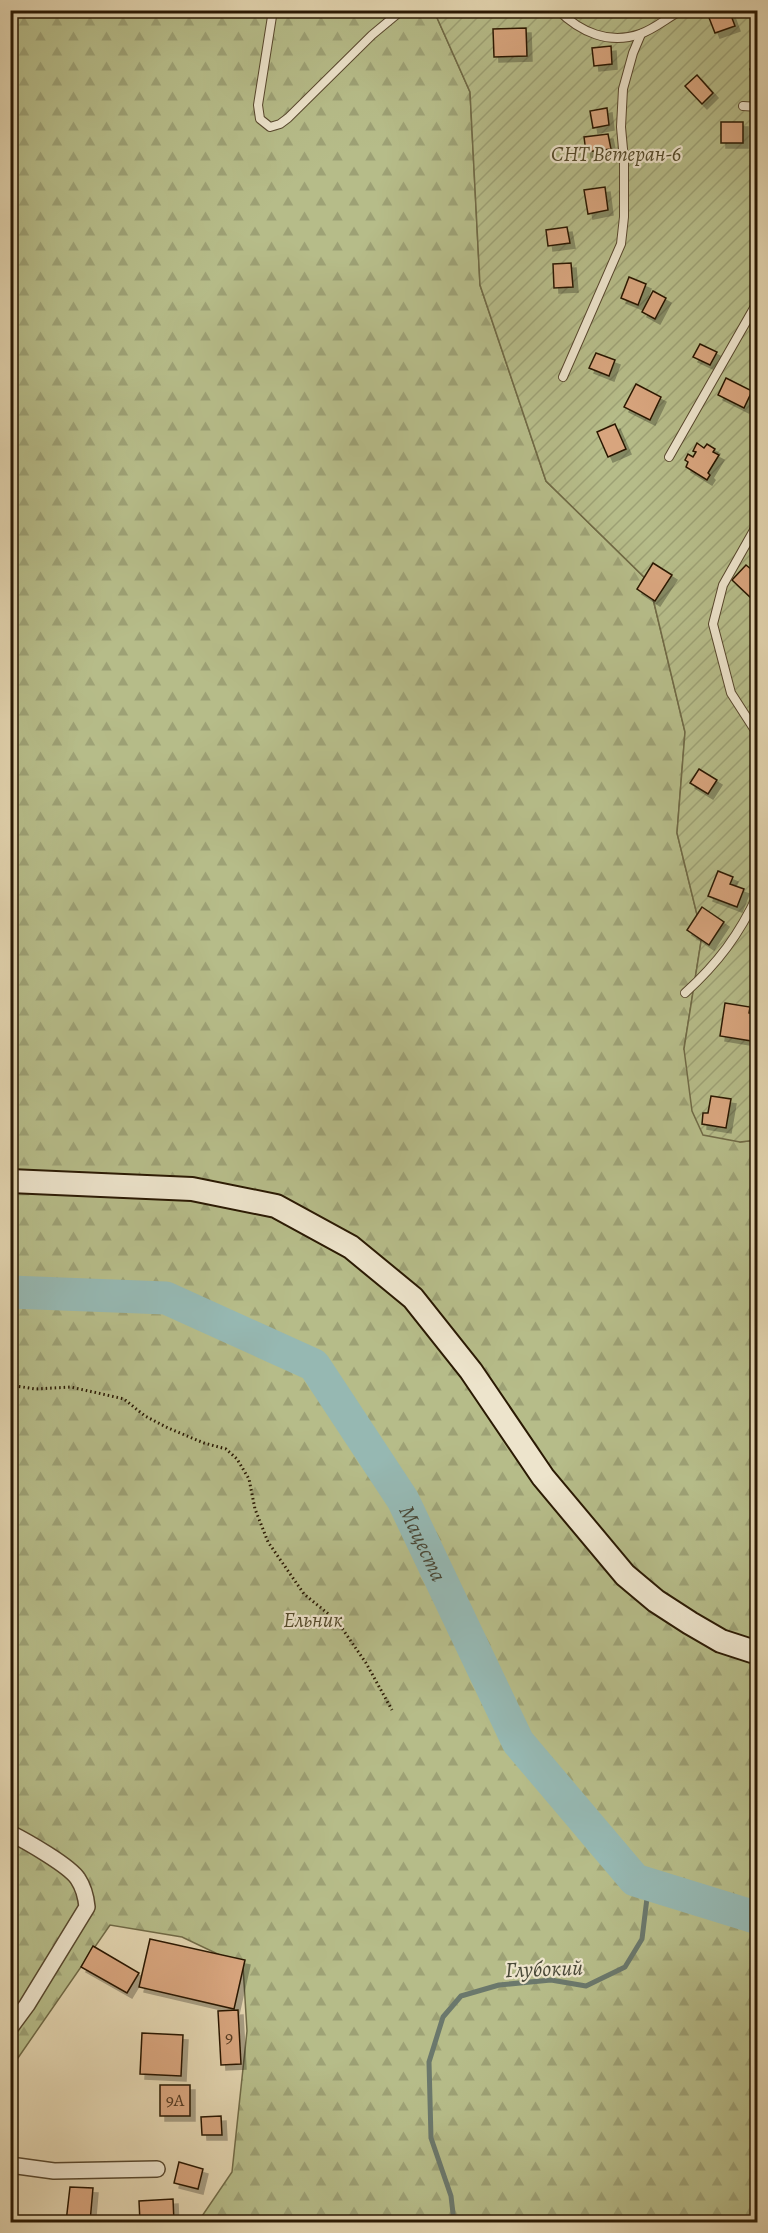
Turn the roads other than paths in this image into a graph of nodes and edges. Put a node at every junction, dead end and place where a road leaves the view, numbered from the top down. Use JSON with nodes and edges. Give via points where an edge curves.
{"nodes":[{"id":1,"x":273,"y":10,"type":"edge"},
{"id":2,"x":402,"y":10,"type":"edge"},
{"id":3,"x":558,"y":10,"type":"edge"},
{"id":4,"x":679,"y":11,"type":"edge"},
{"id":5,"x":641,"y":34,"type":"junction"},
{"id":6,"x":743,"y":106,"type":"dead end"},
{"id":7,"x":758,"y":106,"type":"edge"},
{"id":8,"x":758,"y":301,"type":"edge"},
{"id":9,"x":563,"y":377,"type":"dead end"},
{"id":10,"x":669,"y":458,"type":"dead end"},
{"id":11,"x":758,"y":523,"type":"edge"},
{"id":12,"x":758,"y":735,"type":"edge"},
{"id":13,"x":758,"y":894,"type":"edge"},
{"id":14,"x":685,"y":993,"type":"dead end"},
{"id":15,"x":10,"y":1181,"type":"edge"},
{"id":16,"x":758,"y":1653,"type":"edge"},
{"id":17,"x":10,"y":1833,"type":"edge"},
{"id":18,"x":10,"y":2028,"type":"edge"},
{"id":19,"x":10,"y":2165,"type":"edge"},
{"id":20,"x":157,"y":2169,"type":"dead end"}],
"edges":[{"from":1,"to":2,"type":"lane","via":[[258,105],[260,119],[270,127],[288,118]]},
{"from":3,"to":5,"type":"lane","via":[[573,25],[605,39]]},
{"from":4,"to":5,"type":"lane"},
{"from":5,"to":9,"type":"lane","via":[[623,88],[621,244]]},
{"from":6,"to":7,"type":"lane"},
{"from":8,"to":10,"type":"lane"},
{"from":11,"to":12,"type":"lane","via":[[723,585],[714,624],[731,693]]},
{"from":13,"to":14,"type":"lane","via":[[726,951]]},
{"from":15,"to":16,"type":"street","via":[[192,1189],[276,1206],[351,1246],[413,1298],[471,1371],[543,1477],[625,1575],[690,1623],[721,1641]]},
{"from":17,"to":18,"type":"street","via":[[77,1877],[86,1894],[87,1907]]},
{"from":19,"to":20,"type":"street","via":[[54,2170]]}]}
